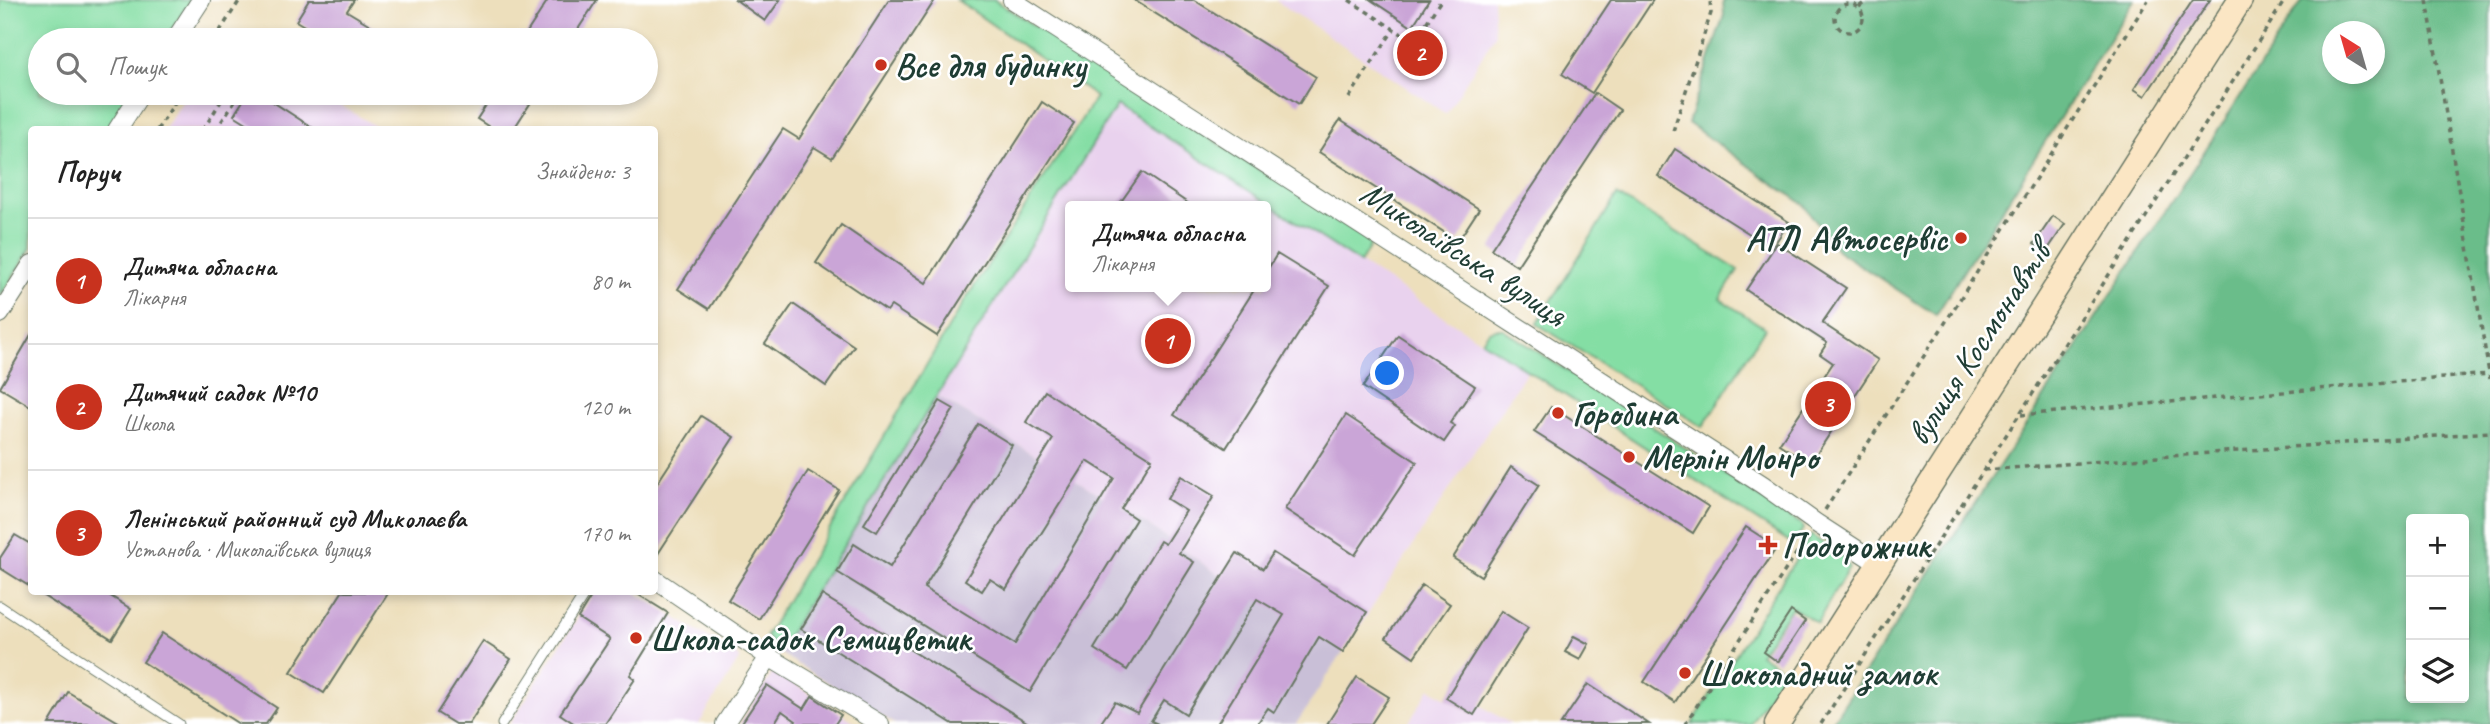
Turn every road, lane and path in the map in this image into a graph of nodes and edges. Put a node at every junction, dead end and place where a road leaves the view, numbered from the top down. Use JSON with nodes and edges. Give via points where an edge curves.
{"nodes":[{"id":1,"x":201,"y":0,"type":"edge"},
{"id":2,"x":240,"y":0,"type":"edge"},
{"id":3,"x":1012,"y":0,"type":"edge"},
{"id":4,"x":1349,"y":0,"type":"edge"},
{"id":5,"x":1441,"y":0,"type":"edge"},
{"id":6,"x":1710,"y":0,"type":"edge"},
{"id":7,"x":1868,"y":0,"type":"edge"},
{"id":8,"x":2148,"y":0,"type":"edge"},
{"id":9,"x":2240,"y":0,"type":"edge"},
{"id":10,"x":2285,"y":0,"type":"edge"},
{"id":11,"x":2427,"y":0,"type":"edge"},
{"id":12,"x":1845,"y":2,"type":"edge"},
{"id":13,"x":1859,"y":7,"type":"junction"},
{"id":14,"x":183,"y":28,"type":"edge"},
{"id":15,"x":222,"y":28,"type":"edge"},
{"id":16,"x":1394,"y":29,"type":"junction"},
{"id":17,"x":1349,"y":98,"type":"dead end"},
{"id":18,"x":133,"y":105,"type":"edge"},
{"id":19,"x":174,"y":105,"type":"edge"},
{"id":20,"x":219,"y":105,"type":"edge"},
{"id":21,"x":232,"y":105,"type":"edge"},
{"id":22,"x":120,"y":126,"type":"edge"},
{"id":23,"x":160,"y":126,"type":"edge"},
{"id":24,"x":205,"y":126,"type":"edge"},
{"id":25,"x":219,"y":126,"type":"edge"},
{"id":26,"x":1673,"y":131,"type":"dead end"},
{"id":27,"x":28,"y":270,"type":"edge"},
{"id":28,"x":0,"y":314,"type":"edge"},
{"id":29,"x":2490,"y":377,"type":"edge"},
{"id":30,"x":2019,"y":415,"type":"junction"},
{"id":31,"x":2490,"y":432,"type":"edge"},
{"id":32,"x":1984,"y":470,"type":"junction"},
{"id":33,"x":1816,"y":523,"type":"junction"},
{"id":34,"x":1879,"y":564,"type":"junction"},
{"id":35,"x":658,"y":582,"type":"edge"},
{"id":36,"x":584,"y":595,"type":"edge"},
{"id":37,"x":0,"y":606,"type":"edge"},
{"id":38,"x":769,"y":657,"type":"junction"},
{"id":39,"x":179,"y":724,"type":"edge"},
{"id":40,"x":502,"y":724,"type":"edge"},
{"id":41,"x":725,"y":724,"type":"edge"},
{"id":42,"x":880,"y":724,"type":"edge"},
{"id":43,"x":1685,"y":724,"type":"edge"},
{"id":44,"x":1777,"y":724,"type":"edge"},
{"id":45,"x":1821,"y":724,"type":"edge"}],
"edges":[{"from":1,"to":14,"type":"street"},
{"from":2,"to":15,"type":"path"},
{"from":3,"to":33,"type":"street","name":"Миколаївська вулиця"},
{"from":4,"to":16,"type":"path"},
{"from":5,"to":16,"type":"path","via":[[1414,42]]},
{"from":6,"to":26,"type":"path","via":[[1711,13]]},
{"from":7,"to":13,"type":"path"},
{"from":8,"to":33,"type":"path"},
{"from":9,"to":34,"type":"main road","name":"вулиця Космонавтів"},
{"from":10,"to":30,"type":"path"},
{"from":11,"to":29,"type":"path"},
{"from":12,"to":13,"type":"path"},
{"from":12,"to":13,"type":"path","via":[[1835,15],[1838,26],[1847,32],[1862,25]]},
{"from":16,"to":17,"type":"path"},
{"from":18,"to":22,"type":"street"},
{"from":19,"to":23,"type":"path"},
{"from":20,"to":24,"type":"path"},
{"from":21,"to":25,"type":"path"},
{"from":27,"to":28,"type":"street"},
{"from":29,"to":30,"type":"path"},
{"from":30,"to":32,"type":"path"},
{"from":31,"to":32,"type":"path"},
{"from":32,"to":45,"type":"path"},
{"from":33,"to":34,"type":"street","name":"Миколаївська вулиця"},
{"from":33,"to":43,"type":"path"},
{"from":34,"to":44,"type":"main road","name":"вулиця Космонавтів"},
{"from":35,"to":38,"type":"street"},
{"from":36,"to":40,"type":"lane"},
{"from":37,"to":39,"type":"lane"},
{"from":38,"to":41,"type":"street"},
{"from":38,"to":42,"type":"street"}]}
